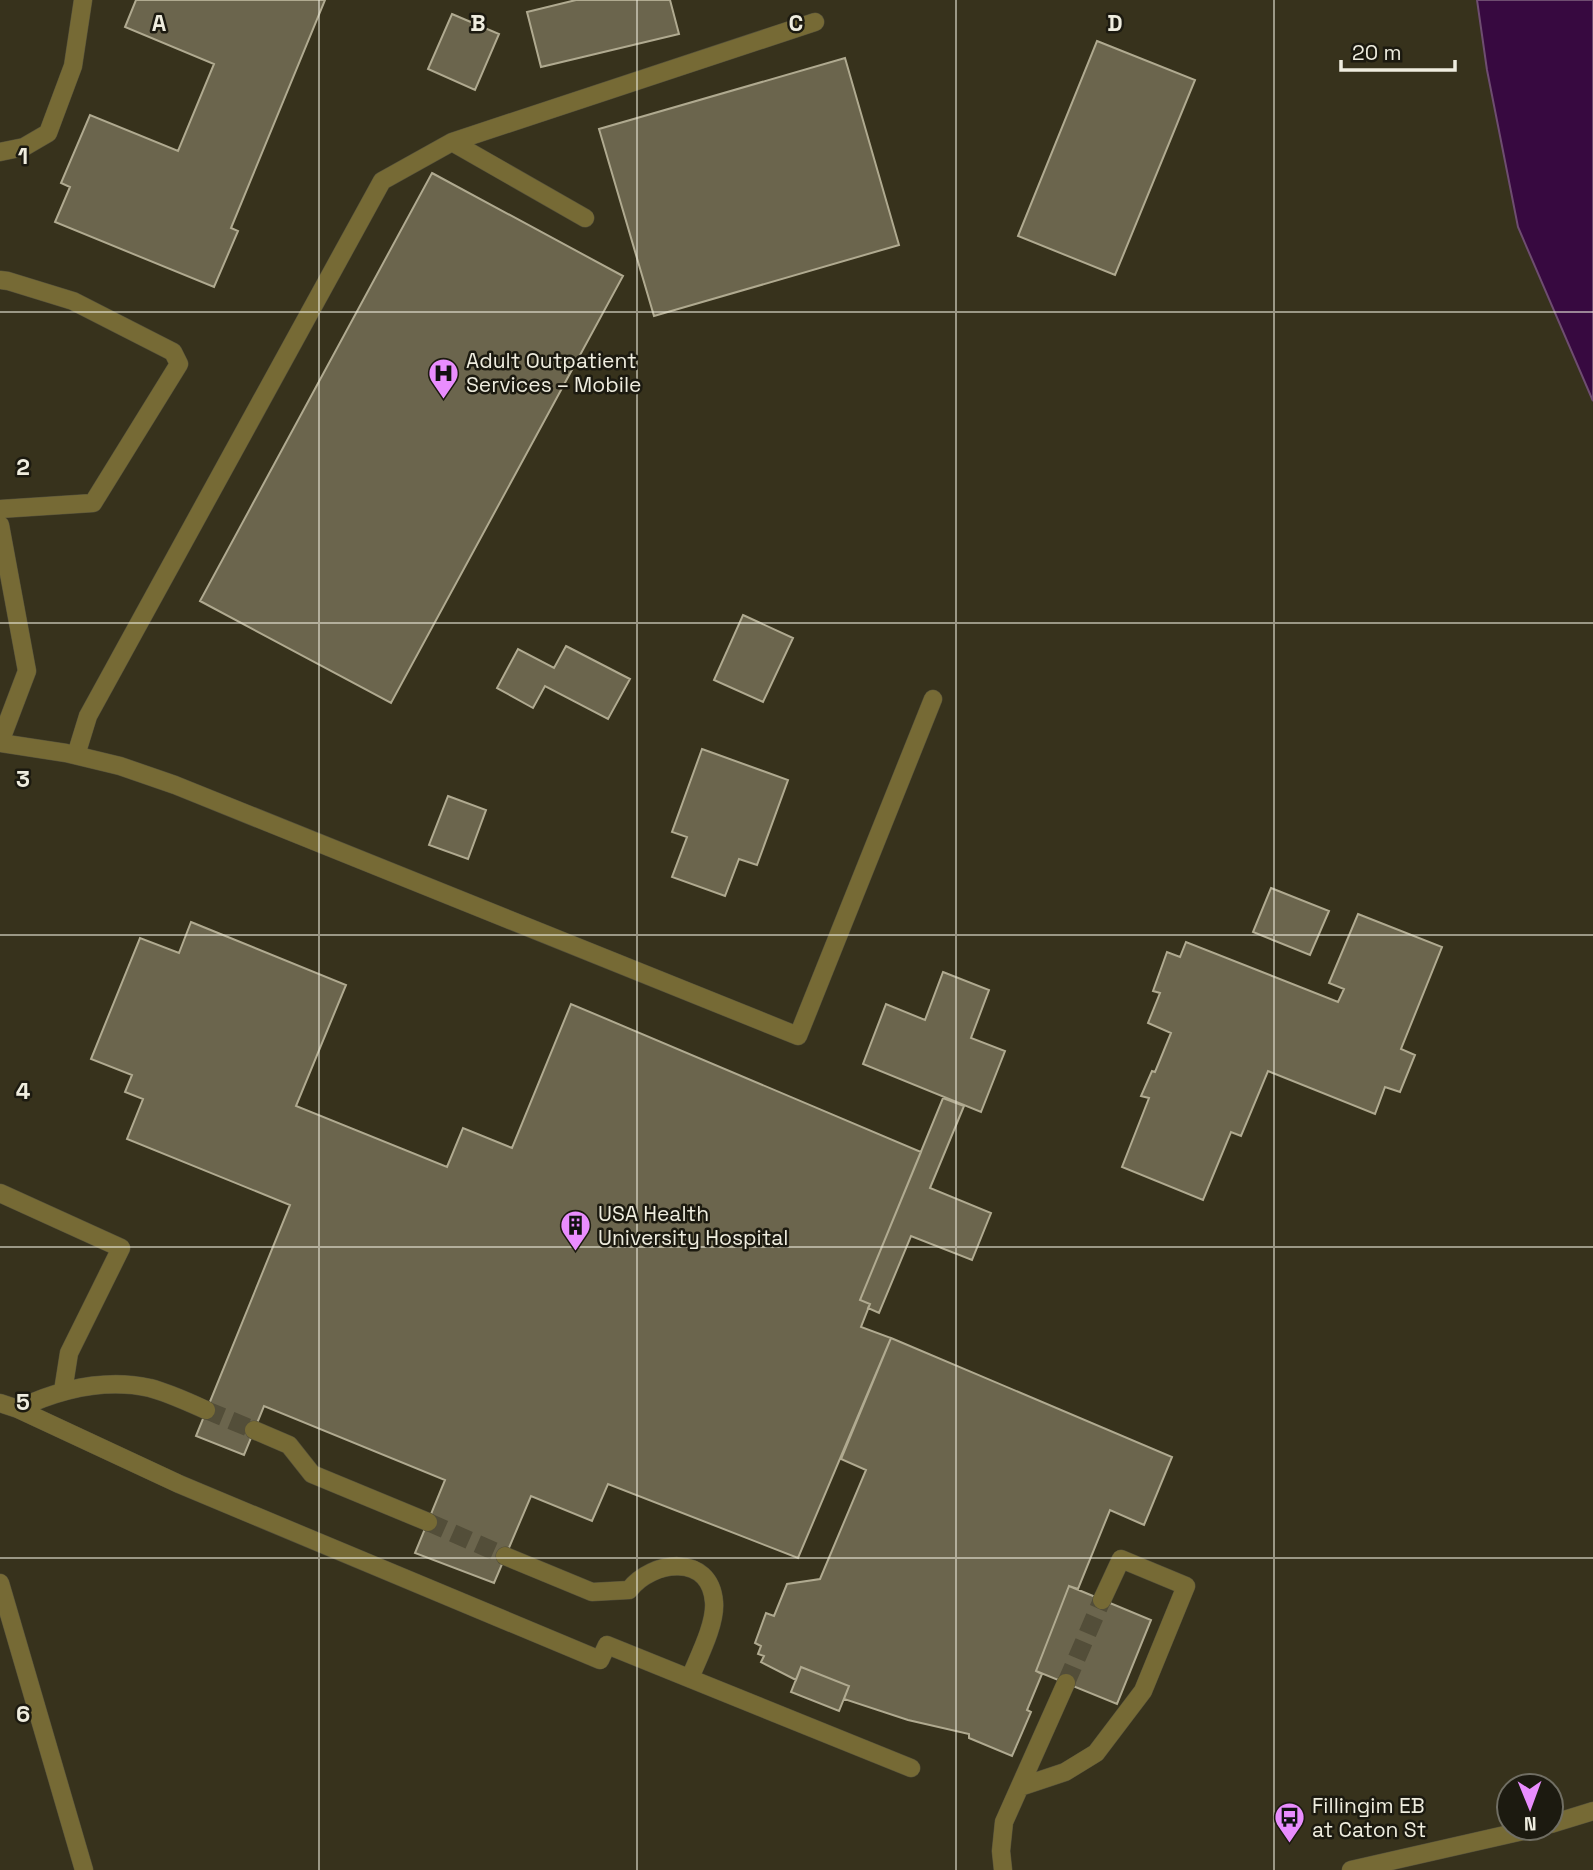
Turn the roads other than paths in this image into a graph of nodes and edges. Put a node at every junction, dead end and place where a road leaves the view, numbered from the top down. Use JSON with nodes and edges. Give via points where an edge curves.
{"nodes":[{"id":1,"x":82,"y":1,"type":"edge"},
{"id":2,"x":815,"y":22,"type":"dead end"},
{"id":3,"x":452,"y":142,"type":"junction"},
{"id":4,"x":0,"y":152,"type":"edge"},
{"id":5,"x":585,"y":218,"type":"dead end"},
{"id":6,"x":0,"y":280,"type":"edge"},
{"id":7,"x":0,"y":509,"type":"edge"},
{"id":8,"x":0,"y":525,"type":"edge"},
{"id":9,"x":933,"y":699,"type":"dead end"},
{"id":10,"x":0,"y":743,"type":"edge"},
{"id":11,"x":76,"y":755,"type":"junction"},
{"id":12,"x":0,"y":1193,"type":"edge"},
{"id":13,"x":63,"y":1391,"type":"junction"},
{"id":14,"x":0,"y":1403,"type":"edge"},
{"id":15,"x":18,"y":1409,"type":"junction"},
{"id":16,"x":206,"y":1410,"type":"tunnel mouth"},
{"id":17,"x":254,"y":1430,"type":"tunnel mouth"},
{"id":18,"x":428,"y":1522,"type":"tunnel mouth"},
{"id":19,"x":505,"y":1556,"type":"tunnel mouth"},
{"id":20,"x":0,"y":1583,"type":"edge"},
{"id":21,"x":1102,"y":1600,"type":"tunnel mouth"},
{"id":22,"x":690,"y":1678,"type":"junction"},
{"id":23,"x":1066,"y":1683,"type":"tunnel mouth"},
{"id":24,"x":911,"y":1768,"type":"dead end"},
{"id":25,"x":1020,"y":1787,"type":"junction"},
{"id":26,"x":1593,"y":1811,"type":"edge"},
{"id":27,"x":1565,"y":1820,"type":"edge"},
{"id":28,"x":1495,"y":1837,"type":"edge"},
{"id":29,"x":85,"y":1870,"type":"edge"},
{"id":30,"x":1003,"y":1870,"type":"edge"},
{"id":31,"x":1351,"y":1870,"type":"edge"}],
"edges":[{"from":1,"to":4,"type":"street","via":[[74,66],[48,133],[23,147]]},
{"from":2,"to":3,"type":"street"},
{"from":3,"to":5,"type":"street"},
{"from":3,"to":11,"type":"street","via":[[382,181],[88,716]]},
{"from":6,"to":7,"type":"street","via":[[73,301],[173,352],[179,364],[93,503]]},
{"from":8,"to":10,"type":"street","via":[[27,671]]},
{"from":9,"to":11,"type":"street","via":[[798,1036],[175,785]]},
{"from":10,"to":11,"type":"street"},
{"from":12,"to":13,"type":"street","via":[[121,1248],[69,1353]]},
{"from":13,"to":15,"type":"street"},
{"from":13,"to":16,"type":"street","via":[[104,1384],[134,1386],[164,1392]]},
{"from":14,"to":15,"type":"street"},
{"from":15,"to":22,"type":"street","via":[[179,1484],[600,1660],[607,1645]]},
{"from":17,"to":18,"type":"street","via":[[289,1445],[312,1474]]},
{"from":19,"to":22,"type":"street","via":[[592,1592],[629,1590],[637,1579],[663,1566],[689,1567],[700,1574],[712,1590],[713,1615]]},
{"from":20,"to":29,"type":"street"},
{"from":21,"to":25,"type":"street","via":[[1121,1559],[1186,1586],[1143,1691],[1096,1753],[1065,1772]]},
{"from":22,"to":24,"type":"street"},
{"from":23,"to":25,"type":"street"},
{"from":25,"to":30,"type":"street","via":[[1004,1822]]},
{"from":26,"to":27,"type":"street"},
{"from":28,"to":31,"type":"street"}]}
